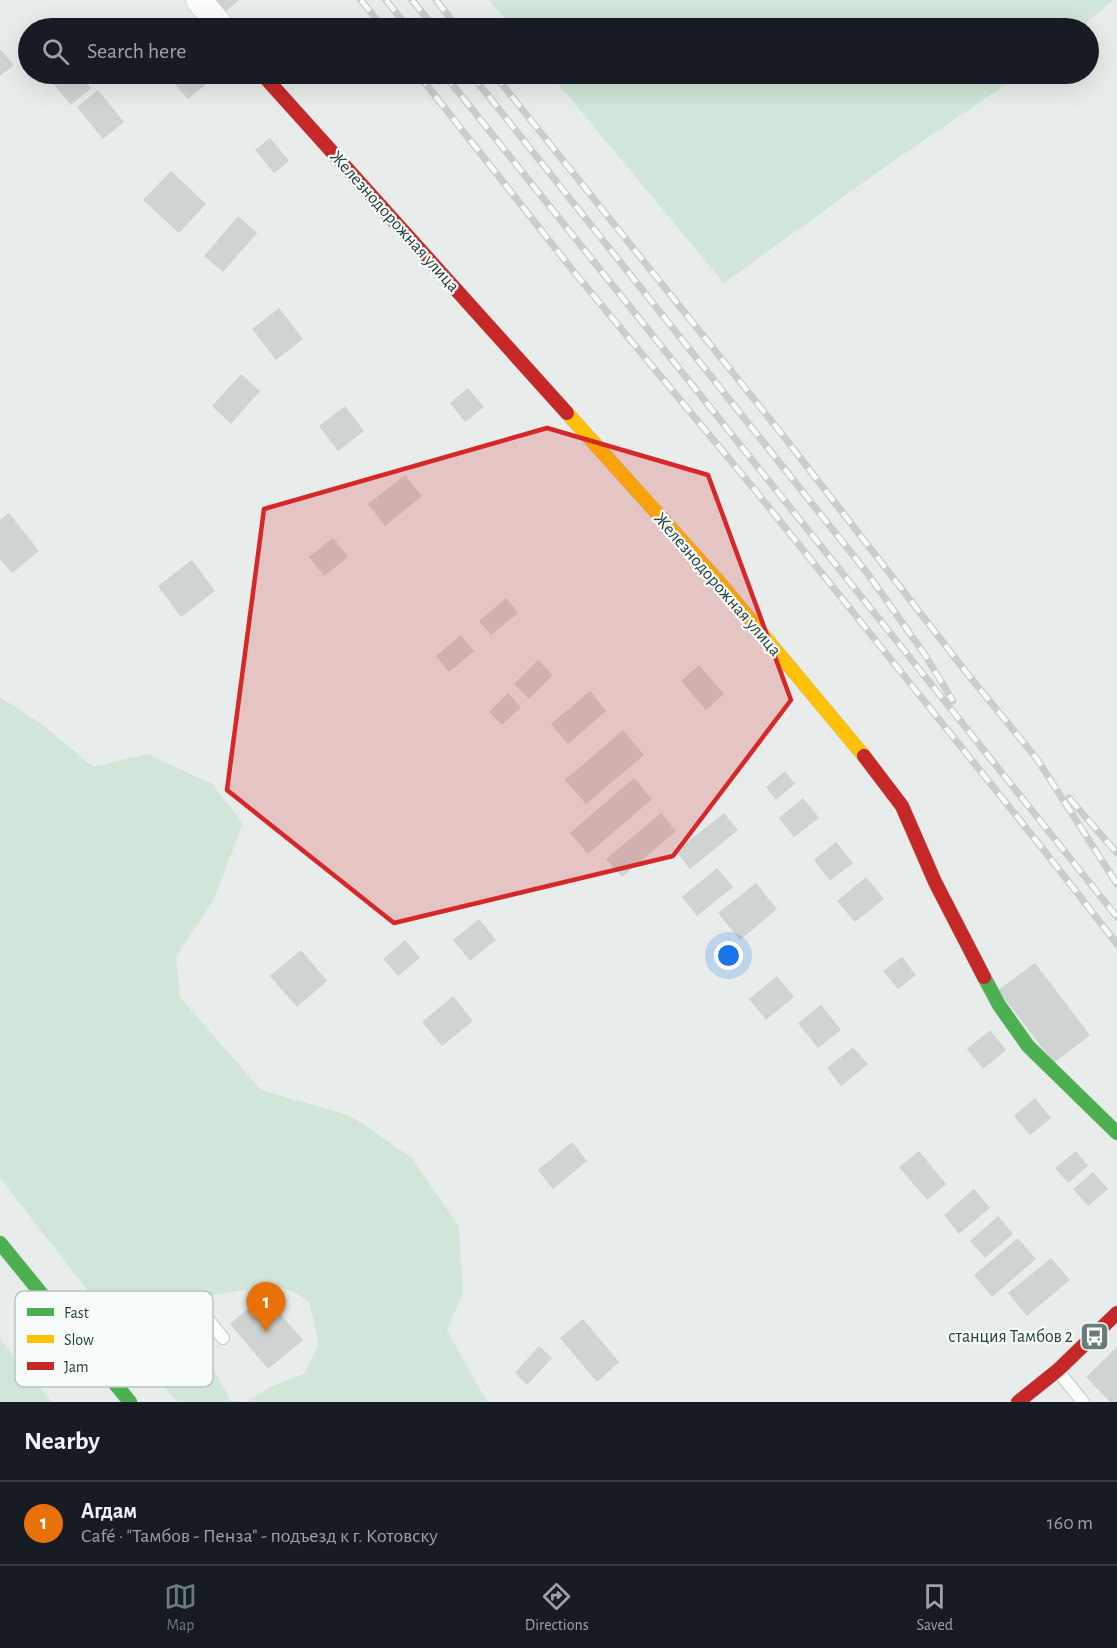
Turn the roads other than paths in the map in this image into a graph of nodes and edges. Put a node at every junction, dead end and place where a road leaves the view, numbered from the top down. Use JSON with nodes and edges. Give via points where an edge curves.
{"nodes":[{"id":1,"x":199,"y":0,"type":"edge"},
{"id":2,"x":214,"y":18,"type":"edge"},
{"id":3,"x":271,"y":84,"type":"edge"},
{"id":4,"x":1117,"y":1133,"type":"edge"},
{"id":5,"x":0,"y":1243,"type":"edge"},
{"id":6,"x":39,"y":1291,"type":"edge"},
{"id":7,"x":1117,"y":1313,"type":"edge"},
{"id":8,"x":213,"y":1326,"type":"edge"},
{"id":9,"x":223,"y":1338,"type":"dead end"},
{"id":10,"x":1058,"y":1370,"type":"junction"},
{"id":11,"x":118,"y":1387,"type":"edge"},
{"id":12,"x":130,"y":1402,"type":"edge"},
{"id":13,"x":1018,"y":1402,"type":"edge"},
{"id":14,"x":1083,"y":1402,"type":"edge"}],
"edges":[{"from":1,"to":2,"type":"street"},
{"from":3,"to":4,"type":"street","name":"Железнодорожная улица","via":[[719,582],[876,771],[902,806],[935,882],[999,1005],[1028,1046]]},
{"from":5,"to":6,"type":"street"},
{"from":7,"to":10,"type":"street"},
{"from":8,"to":9,"type":"lane"},
{"from":10,"to":13,"type":"street"},
{"from":10,"to":14,"type":"lane"},
{"from":11,"to":12,"type":"street"}]}
